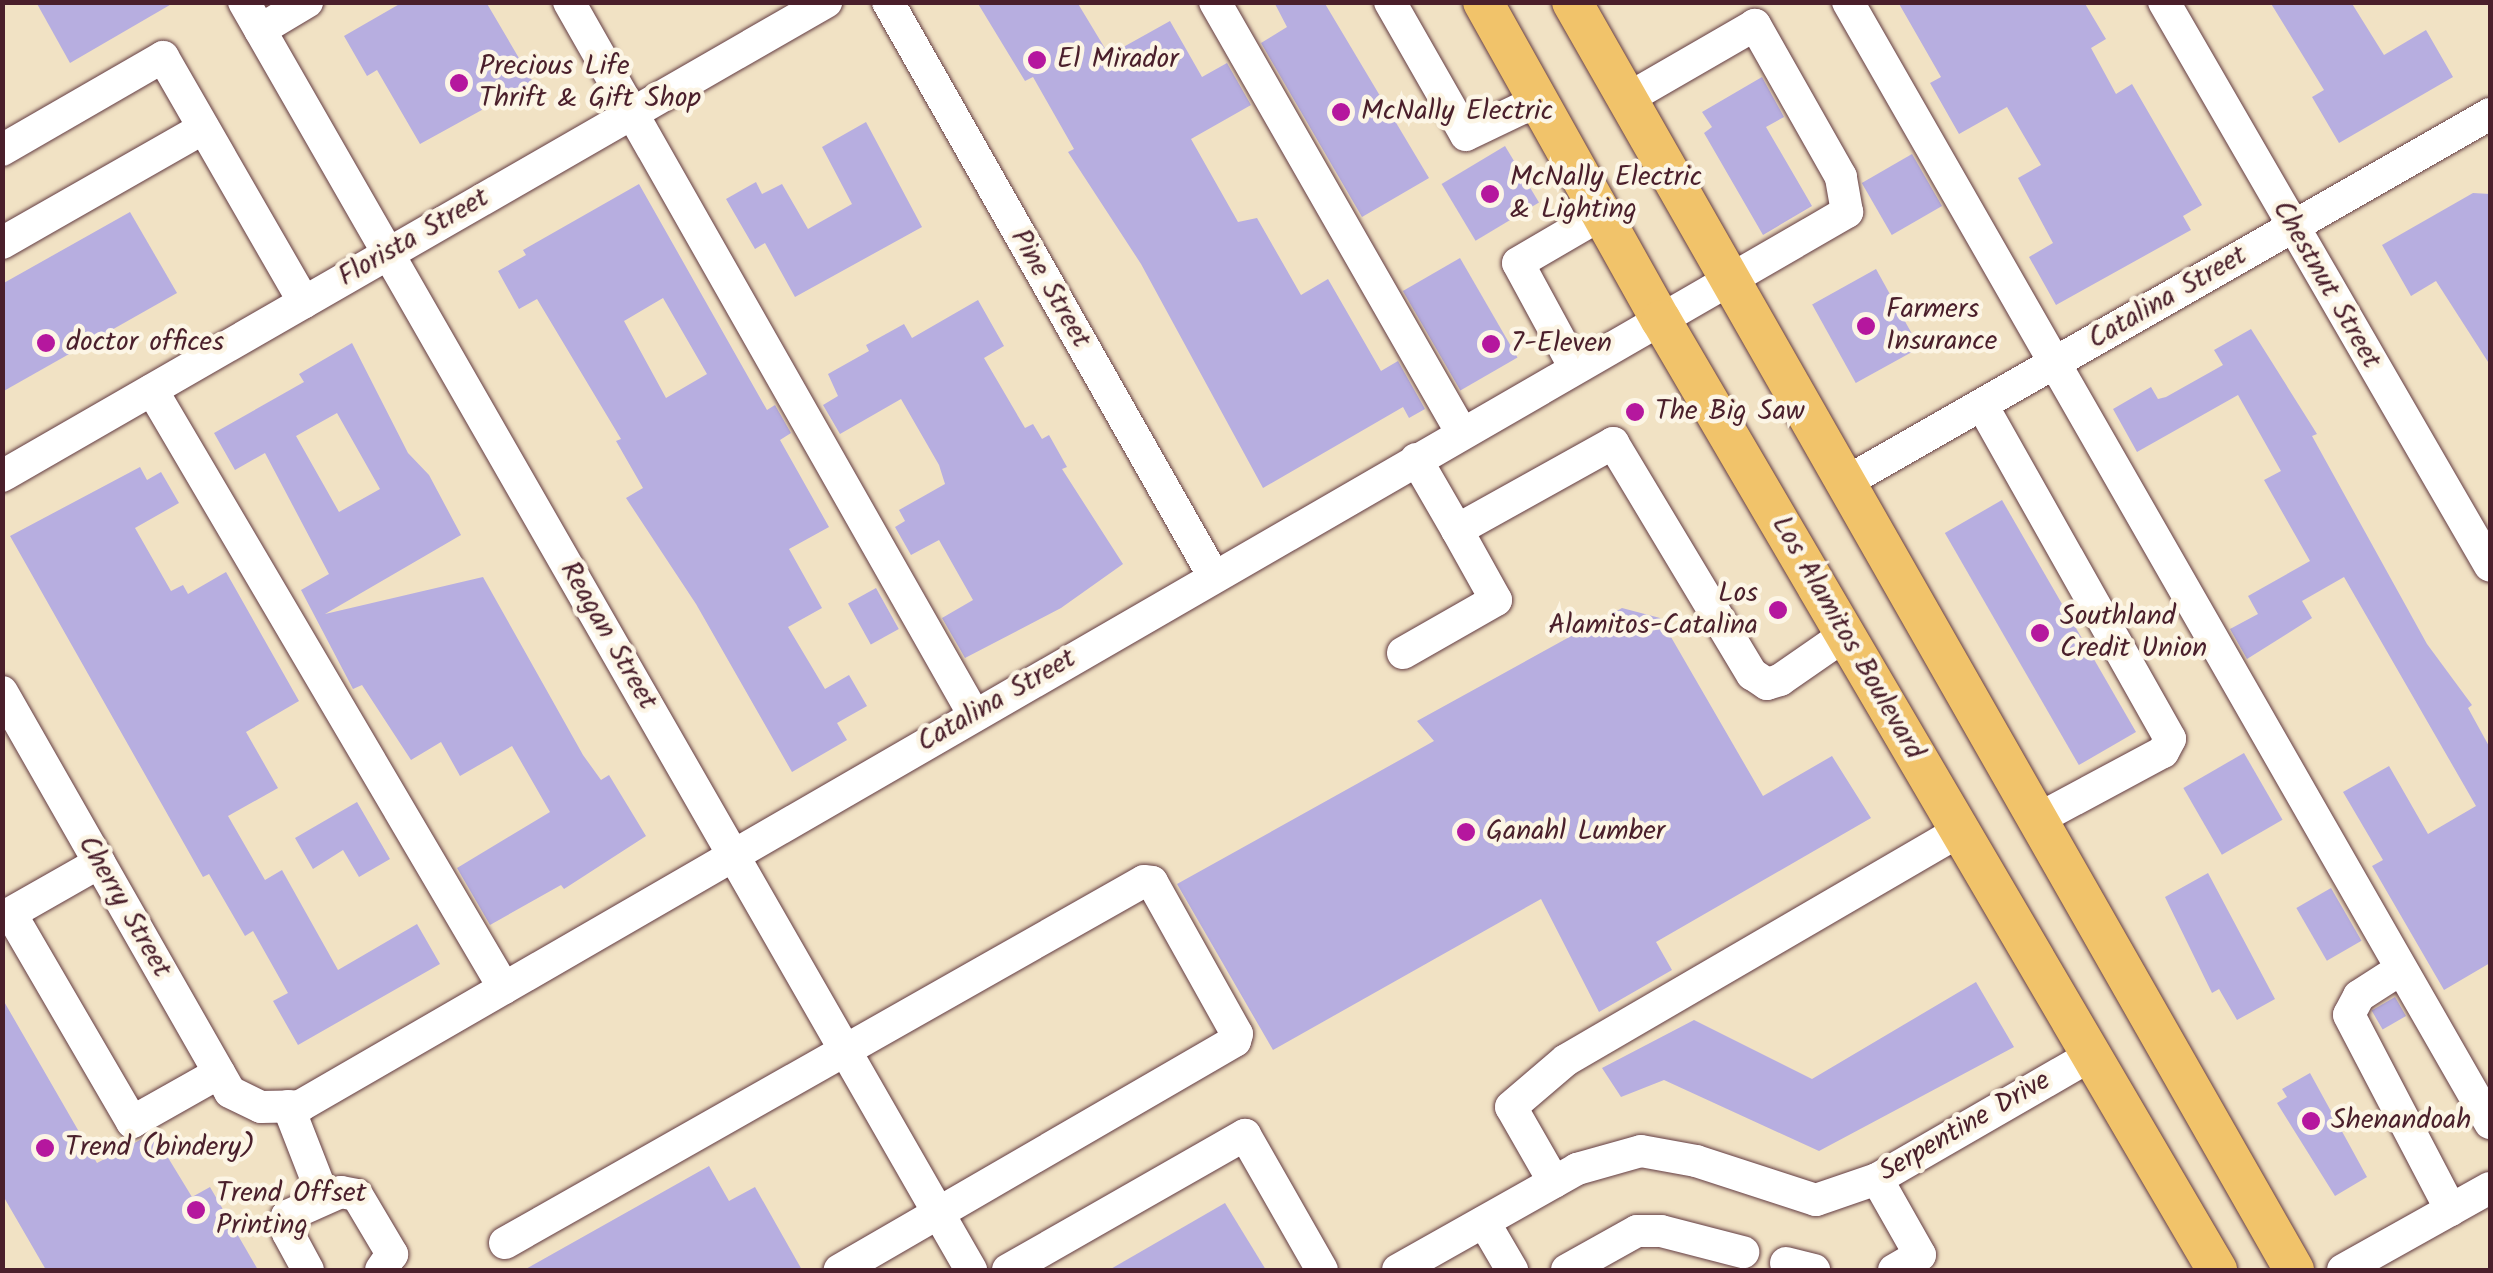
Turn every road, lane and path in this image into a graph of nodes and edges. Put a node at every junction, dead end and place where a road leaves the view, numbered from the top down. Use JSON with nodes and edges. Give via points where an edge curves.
{"nodes":[{"id":1,"x":307,"y":2,"type":"edge"},
{"id":2,"x":569,"y":2,"type":"edge"},
{"id":3,"x":826,"y":2,"type":"edge"},
{"id":4,"x":888,"y":2,"type":"edge"},
{"id":5,"x":1215,"y":2,"type":"edge"},
{"id":6,"x":1390,"y":2,"type":"edge"},
{"id":7,"x":1483,"y":2,"type":"edge"},
{"id":8,"x":1572,"y":2,"type":"edge"},
{"id":9,"x":1848,"y":2,"type":"edge"},
{"id":10,"x":2164,"y":2,"type":"edge"},
{"id":11,"x":252,"y":16,"type":"edge"},
{"id":12,"x":1627,"y":99,"type":"junction"},
{"id":13,"x":1539,"y":100,"type":"junction"},
{"id":14,"x":632,"y":114,"type":"junction"},
{"id":15,"x":2490,"y":114,"type":"edge"},
{"id":16,"x":204,"y":128,"type":"junction"},
{"id":17,"x":2,"y":150,"type":"edge"},
{"id":18,"x":1602,"y":214,"type":"junction"},
{"id":19,"x":2292,"y":228,"type":"junction"},
{"id":20,"x":2,"y":243,"type":"edge"},
{"id":21,"x":387,"y":254,"type":"junction"},
{"id":22,"x":1730,"y":281,"type":"junction"},
{"id":23,"x":304,"y":302,"type":"junction"},
{"id":24,"x":1661,"y":320,"type":"junction"},
{"id":25,"x":2053,"y":364,"type":"junction"},
{"id":26,"x":1575,"y":368,"type":"junction"},
{"id":27,"x":152,"y":390,"type":"junction"},
{"id":28,"x":1982,"y":405,"type":"junction"},
{"id":29,"x":1462,"y":433,"type":"junction"},
{"id":30,"x":1416,"y":459,"type":"junction"},
{"id":31,"x":2,"y":476,"type":"edge"},
{"id":32,"x":1846,"y":482,"type":"junction"},
{"id":33,"x":1457,"y":530,"type":"junction"},
{"id":34,"x":2490,"y":566,"type":"edge"},
{"id":35,"x":1213,"y":575,"type":"junction"},
{"id":36,"x":1844,"y":635,"type":"junction"},
{"id":37,"x":1403,"y":654,"type":"dead end"},
{"id":38,"x":2,"y":692,"type":"edge"},
{"id":39,"x":974,"y":715,"type":"junction"},
{"id":40,"x":2038,"y":819,"type":"junction"},
{"id":41,"x":1958,"y":831,"type":"junction"},
{"id":42,"x":734,"y":854,"type":"junction"},
{"id":43,"x":99,"y":863,"type":"junction"},
{"id":44,"x":7,"y":916,"type":"edge"},
{"id":45,"x":2401,"y":969,"type":"junction"},
{"id":46,"x":504,"y":988,"type":"junction"},
{"id":47,"x":846,"y":1050,"type":"junction"},
{"id":48,"x":2088,"y":1057,"type":"junction"},
{"id":49,"x":219,"y":1073,"type":"junction"},
{"id":50,"x":275,"y":1106,"type":"junction"},
{"id":51,"x":2490,"y":1123,"type":"edge"},
{"id":52,"x":1878,"y":1179,"type":"junction"},
{"id":53,"x":1554,"y":1182,"type":"junction"},
{"id":54,"x":323,"y":1196,"type":"junction"},
{"id":55,"x":2478,"y":1203,"type":"edge"},
{"id":56,"x":938,"y":1212,"type":"junction"},
{"id":57,"x":1484,"y":1222,"type":"junction"},
{"id":58,"x":505,"y":1242,"type":"dead end"},
{"id":59,"x":1743,"y":1252,"type":"dead end"},
{"id":60,"x":308,"y":1270,"type":"edge"},
{"id":61,"x":381,"y":1270,"type":"edge"},
{"id":62,"x":840,"y":1270,"type":"edge"},
{"id":63,"x":971,"y":1270,"type":"edge"},
{"id":64,"x":1008,"y":1270,"type":"edge"},
{"id":65,"x":1322,"y":1270,"type":"edge"},
{"id":66,"x":1398,"y":1270,"type":"edge"},
{"id":67,"x":1512,"y":1270,"type":"edge"},
{"id":68,"x":1567,"y":1270,"type":"edge"},
{"id":69,"x":1894,"y":1270,"type":"edge"},
{"id":70,"x":2217,"y":1270,"type":"edge"},
{"id":71,"x":2294,"y":1270,"type":"edge"},
{"id":72,"x":2344,"y":1270,"type":"edge"}],
"edges":[{"from":1,"to":11,"type":"street"},
{"from":2,"to":14,"type":"street"},
{"from":3,"to":14,"type":"street","name":"Florista Street"},
{"from":4,"to":35,"type":"street","name":"Pine Street"},
{"from":5,"to":29,"type":"street"},
{"from":6,"to":13,"type":"street","via":[[1466,135]]},
{"from":7,"to":13,"type":"main road","name":"Los Alamitos Boulevard"},
{"from":8,"to":12,"type":"main road"},
{"from":9,"to":25,"type":"street"},
{"from":10,"to":19,"type":"street","name":"Chestnut Street"},
{"from":11,"to":21,"type":"street","name":"Reagan Street"},
{"from":12,"to":22,"type":"main road"},
{"from":12,"to":22,"type":"street","name":"Catalina Street","via":[[1755,25],[1841,176],[1847,212]]},
{"from":13,"to":18,"type":"main road","name":"Los Alamitos Boulevard"},
{"from":14,"to":21,"type":"street","name":"Florista Street"},
{"from":14,"to":39,"type":"street"},
{"from":15,"to":19,"type":"street","name":"Catalina Street"},
{"from":16,"to":17,"type":"street","via":[[163,57]]},
{"from":16,"to":20,"type":"street"},
{"from":16,"to":23,"type":"street"},
{"from":18,"to":24,"type":"main road","name":"Los Alamitos Boulevard"},
{"from":18,"to":26,"type":"street","via":[[1518,263]]},
{"from":19,"to":25,"type":"street","name":"Catalina Street"},
{"from":19,"to":34,"type":"street","name":"Chestnut Street"},
{"from":21,"to":23,"type":"street","name":"Florista Street"},
{"from":21,"to":42,"type":"street","name":"Reagan Street"},
{"from":22,"to":24,"type":"street","name":"Catalina Street"},
{"from":22,"to":32,"type":"main road"},
{"from":23,"to":27,"type":"street","name":"Florista Street"},
{"from":24,"to":26,"type":"street","name":"Catalina Street"},
{"from":24,"to":36,"type":"main road","name":"Los Alamitos Boulevard"},
{"from":25,"to":28,"type":"street","name":"Catalina Street"},
{"from":25,"to":45,"type":"street"},
{"from":26,"to":29,"type":"street","name":"Catalina Street"},
{"from":27,"to":31,"type":"street","name":"Florista Street"},
{"from":27,"to":46,"type":"street"},
{"from":28,"to":32,"type":"street","name":"Catalina Street"},
{"from":28,"to":40,"type":"street","via":[[2170,739],[2162,752]]},
{"from":29,"to":30,"type":"street","name":"Catalina Street"},
{"from":30,"to":33,"type":"street"},
{"from":30,"to":35,"type":"street","name":"Catalina Street"},
{"from":32,"to":40,"type":"main road"},
{"from":33,"to":36,"type":"street","via":[[1613,443],[1752,674],[1767,684],[1780,680]]},
{"from":33,"to":37,"type":"street","via":[[1496,600]]},
{"from":35,"to":39,"type":"street","name":"Catalina Street"},
{"from":36,"to":41,"type":"main road","name":"Los Alamitos Boulevard"},
{"from":38,"to":43,"type":"street","name":"Cherry Street"},
{"from":39,"to":42,"type":"street","name":"Catalina Street"},
{"from":40,"to":71,"type":"main road"},
{"from":41,"to":48,"type":"main road","name":"Los Alamitos Boulevard"},
{"from":41,"to":53,"type":"street","via":[[1566,1060],[1511,1107]]},
{"from":42,"to":46,"type":"street","name":"Catalina Street"},
{"from":42,"to":47,"type":"street","name":"Reagan Street"},
{"from":43,"to":44,"type":"street"},
{"from":43,"to":49,"type":"street","name":"Cherry Street"},
{"from":44,"to":49,"type":"street","via":[[132,1122]]},
{"from":45,"to":51,"type":"street"},
{"from":45,"to":55,"type":"street","via":[[2358,996],[2348,1015]]},
{"from":46,"to":50,"type":"street","name":"Catalina Street","via":[[300,1106]]},
{"from":47,"to":56,"type":"street","name":"Reagan Street"},
{"from":47,"to":56,"type":"street","via":[[1152,882],[1237,1034],[1235,1041]]},
{"from":47,"to":58,"type":"street"},
{"from":48,"to":52,"type":"street","name":"Serpentine Drive"},
{"from":48,"to":70,"type":"main road","name":"Los Alamitos Boulevard"},
{"from":49,"to":50,"type":"street","name":"Cherry Street","via":[[230,1092]]},
{"from":50,"to":54,"type":"street"},
{"from":52,"to":53,"type":"street","name":"Serpentine Drive","via":[[1816,1200],[1696,1161],[1641,1151]]},
{"from":52,"to":69,"type":"street","via":[[1920,1255]]},
{"from":53,"to":57,"type":"street","name":"Serpentine Drive"},
{"from":54,"to":60,"type":"street","via":[[287,1216],[288,1233]]},
{"from":54,"to":61,"type":"street","via":[[356,1195],[392,1254]]},
{"from":55,"to":72,"type":"street"},
{"from":56,"to":62,"type":"street"},
{"from":56,"to":63,"type":"street","name":"Reagan Street"},
{"from":57,"to":66,"type":"street","name":"Serpentine Drive"},
{"from":57,"to":67,"type":"street"},
{"from":59,"to":68,"type":"street","via":[[1661,1231],[1637,1232]]},
{"from":64,"to":65,"type":"street","via":[[1245,1134]]}]}
